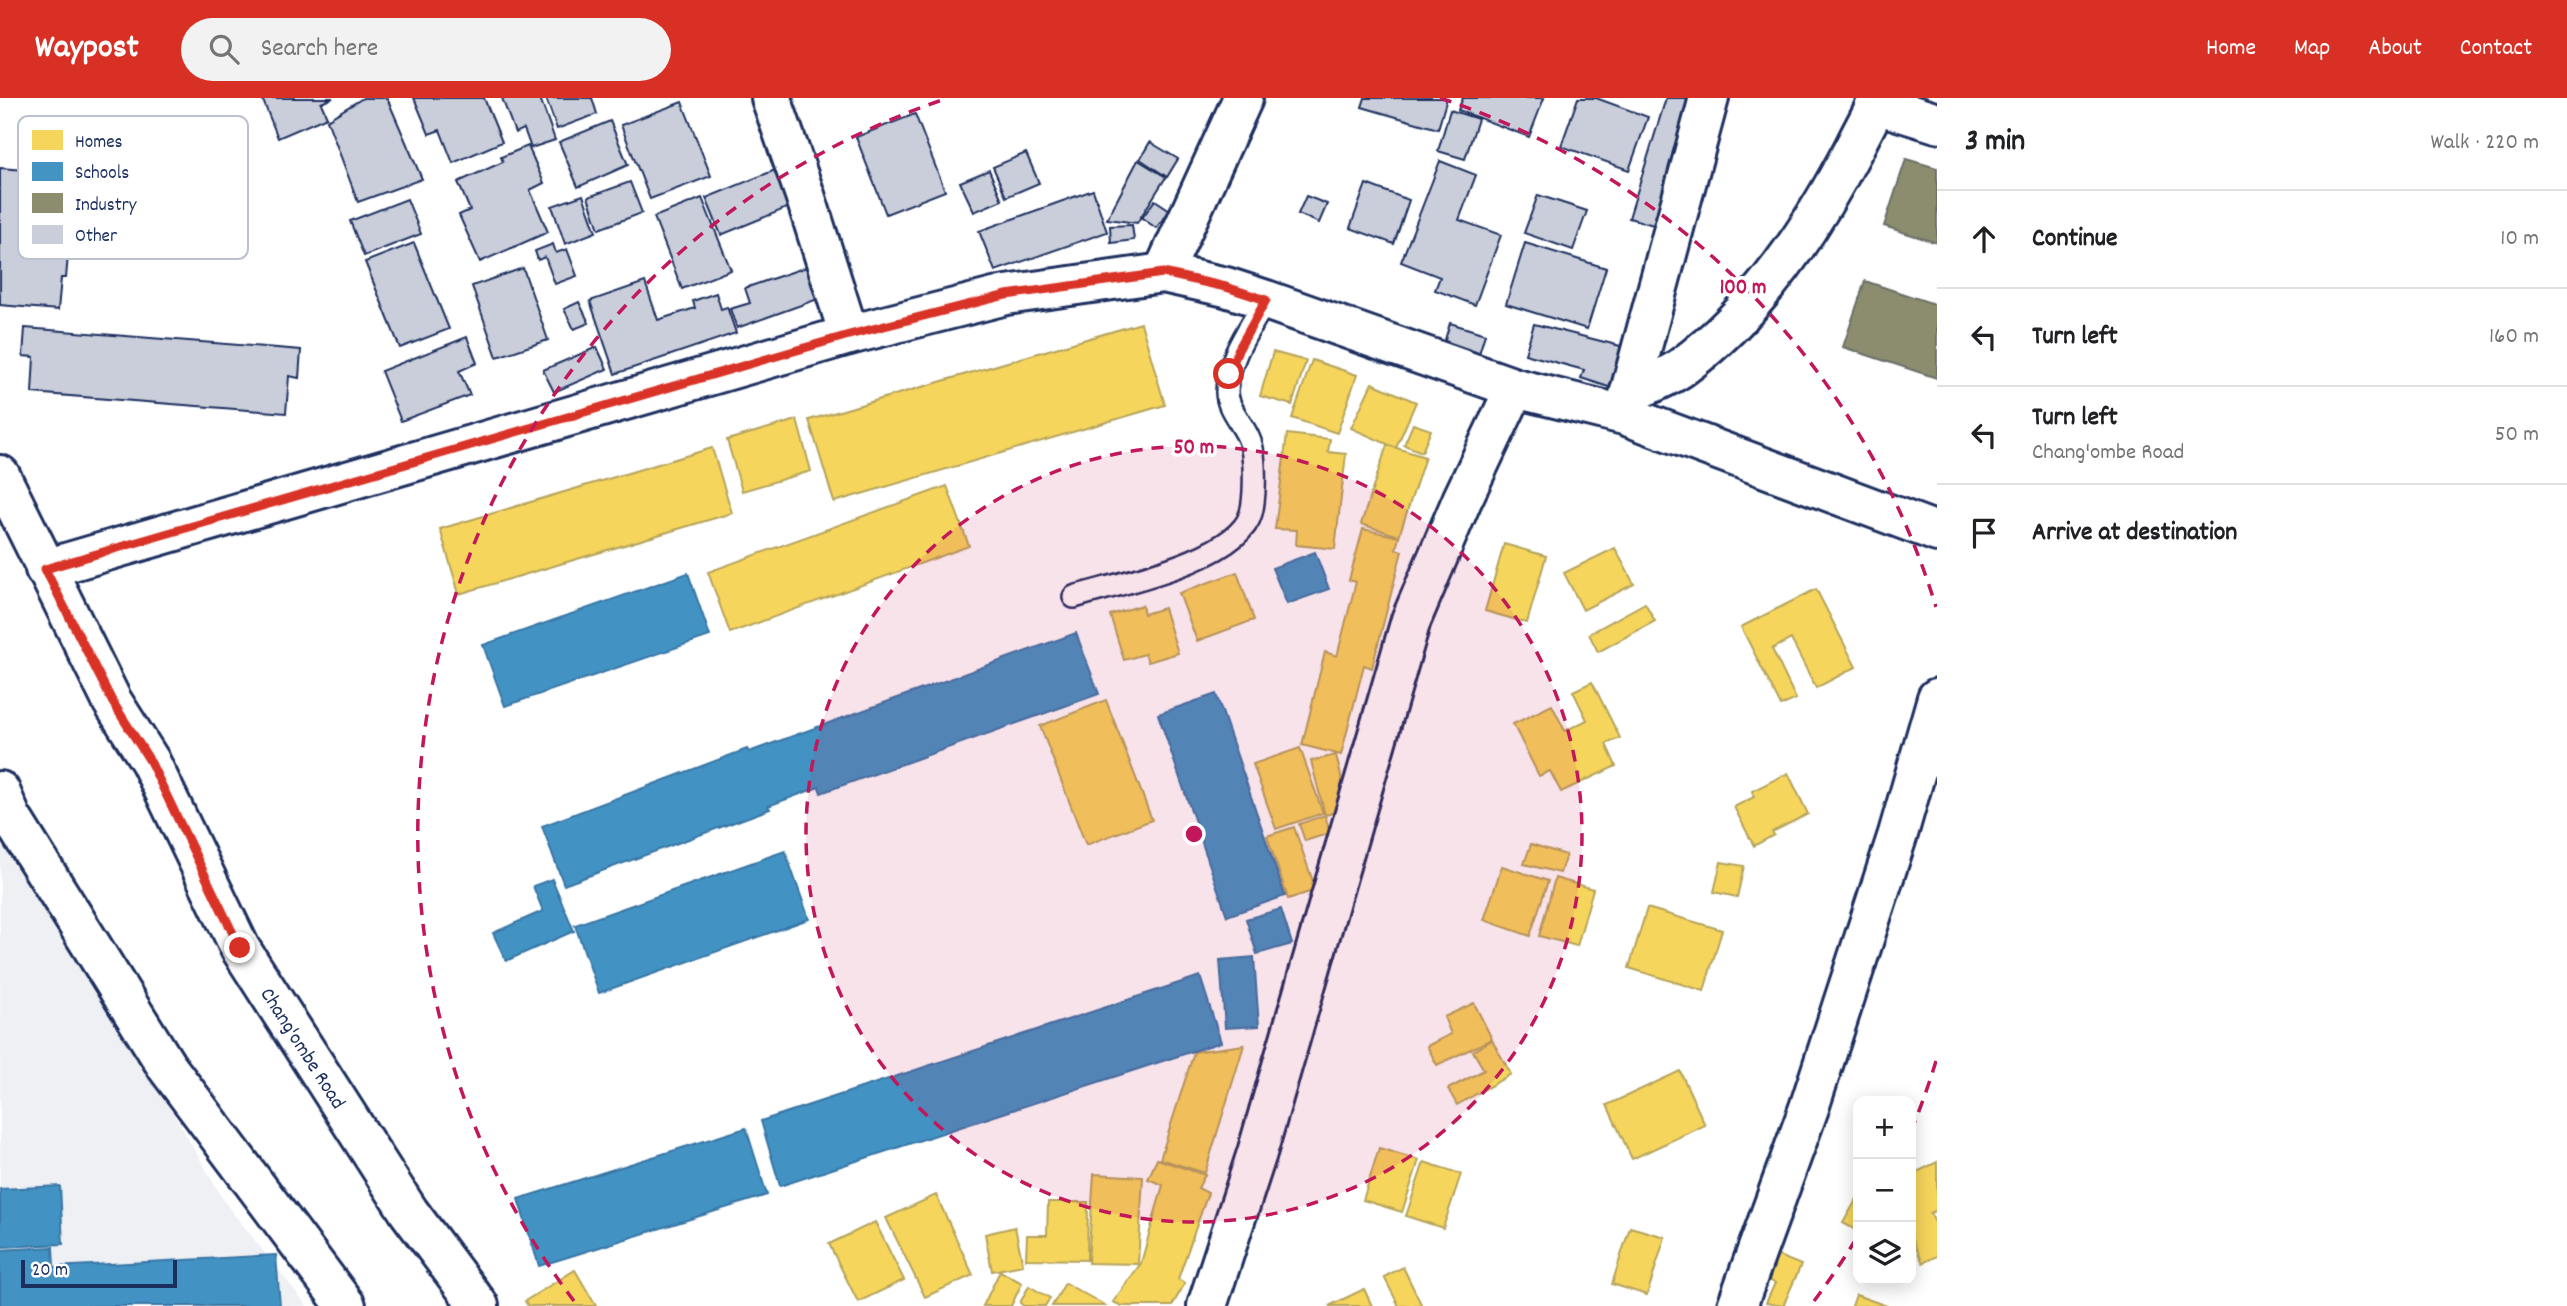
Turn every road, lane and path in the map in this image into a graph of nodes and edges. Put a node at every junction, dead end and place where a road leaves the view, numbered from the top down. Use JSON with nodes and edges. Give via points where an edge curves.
{"nodes":[{"id":1,"x":771,"y":98,"type":"edge"},
{"id":2,"x":1243,"y":98,"type":"edge"},
{"id":3,"x":1709,"y":98,"type":"edge"},
{"id":4,"x":1877,"y":101,"type":"edge"},
{"id":5,"x":1937,"y":123,"type":"edge"},
{"id":6,"x":1163,"y":273,"type":"junction"},
{"id":7,"x":1266,"y":300,"type":"junction"},
{"id":8,"x":849,"y":335,"type":"junction"},
{"id":9,"x":1515,"y":388,"type":"junction"},
{"id":10,"x":1627,"y":404,"type":"junction"},
{"id":11,"x":0,"y":475,"type":"edge"},
{"id":12,"x":1937,"y":532,"type":"edge"},
{"id":13,"x":45,"y":569,"type":"junction"},
{"id":14,"x":1074,"y":597,"type":"dead end"},
{"id":15,"x":1937,"y":698,"type":"edge"},
{"id":16,"x":0,"y":792,"type":"edge"},
{"id":17,"x":346,"y":1306,"type":"edge"},
{"id":18,"x":479,"y":1306,"type":"edge"},
{"id":19,"x":1207,"y":1306,"type":"edge"},
{"id":20,"x":1737,"y":1306,"type":"edge"}],
"edges":[{"from":1,"to":8,"type":"street"},
{"from":2,"to":6,"type":"street"},
{"from":3,"to":10,"type":"street"},
{"from":4,"to":5,"type":"street"},
{"from":4,"to":10,"type":"street","via":[[1819,209],[1760,293],[1723,334]]},
{"from":6,"to":7,"type":"street"},
{"from":6,"to":8,"type":"street","via":[[1006,295]]},
{"from":7,"to":9,"type":"street"},
{"from":7,"to":14,"type":"lane","via":[[1238,350],[1227,391],[1227,401],[1250,436],[1253,455],[1251,514],[1242,530],[1203,557]]},
{"from":8,"to":13,"type":"street"},
{"from":9,"to":10,"type":"street"},
{"from":9,"to":19,"type":"street","via":[[1411,620],[1276,1091]]},
{"from":10,"to":12,"type":"street"},
{"from":11,"to":13,"type":"street","name":"Chang'ombe Road"},
{"from":13,"to":18,"type":"street","name":"Chang'ombe Road","via":[[112,701],[150,761],[240,948],[409,1212]]},
{"from":15,"to":20,"type":"street","via":[[1809,1108]]},
{"from":16,"to":17,"type":"street","via":[[11,817],[167,1067]]}]}
